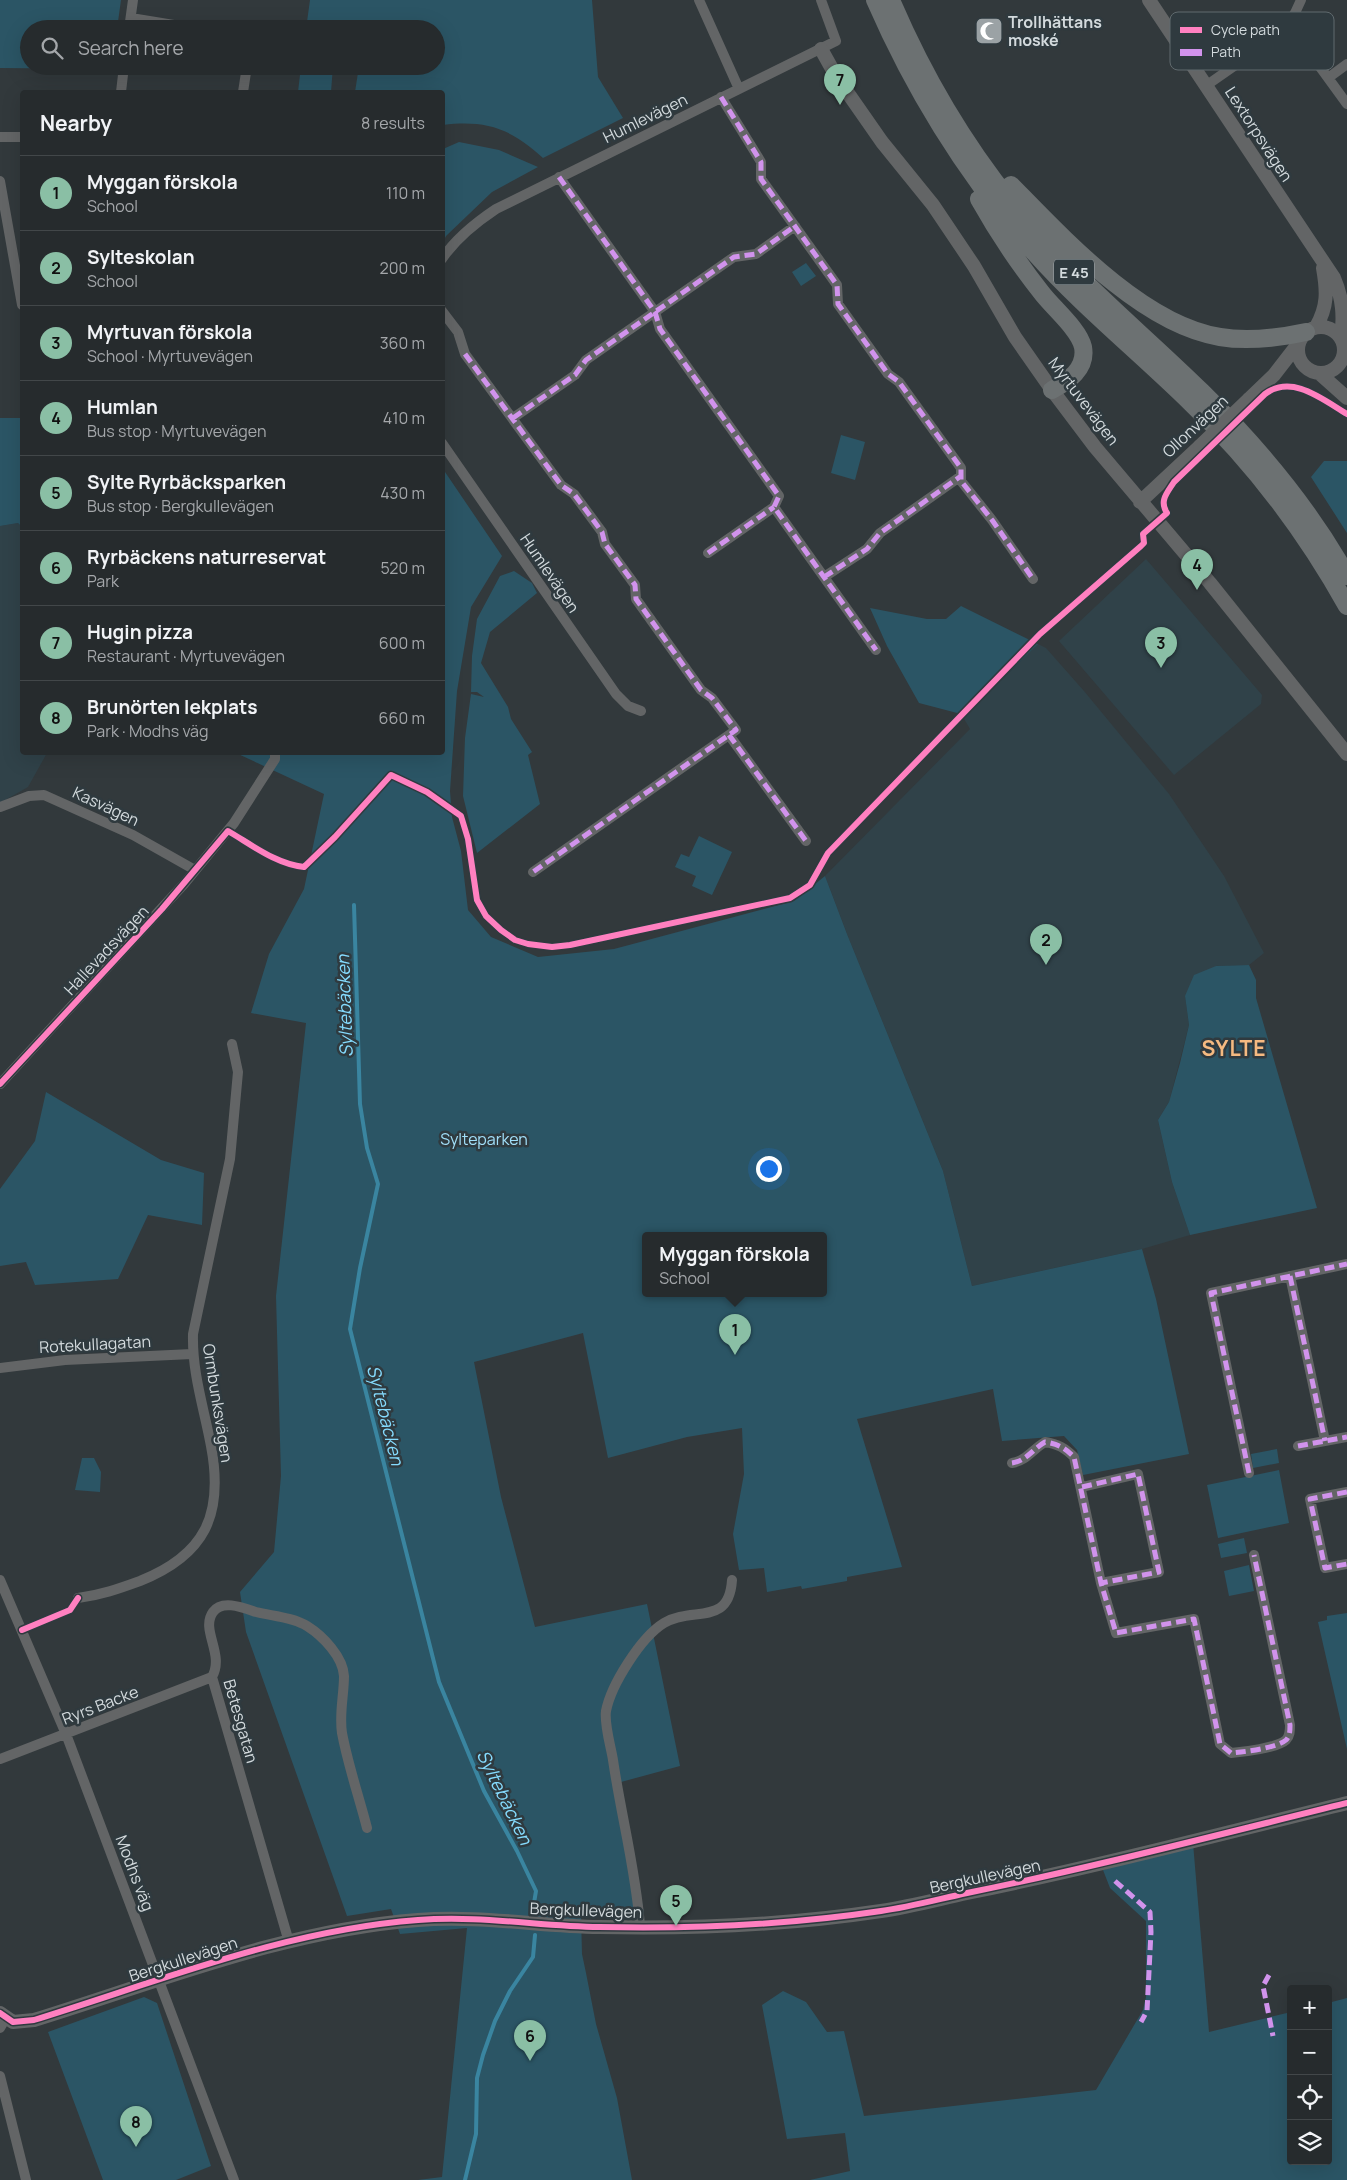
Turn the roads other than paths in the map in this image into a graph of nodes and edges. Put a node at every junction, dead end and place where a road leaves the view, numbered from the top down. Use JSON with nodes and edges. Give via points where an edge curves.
{"nodes":[{"id":1,"x":133,"y":0,"type":"edge"},
{"id":2,"x":699,"y":0,"type":"edge"},
{"id":3,"x":821,"y":0,"type":"edge"},
{"id":4,"x":875,"y":0,"type":"edge"},
{"id":5,"x":891,"y":0,"type":"edge"},
{"id":6,"x":1148,"y":0,"type":"edge"},
{"id":7,"x":1301,"y":0,"type":"edge"},
{"id":8,"x":1294,"y":12,"type":"edge"},
{"id":9,"x":130,"y":20,"type":"edge"},
{"id":10,"x":1170,"y":32,"type":"edge"},
{"id":11,"x":821,"y":49,"type":"junction"},
{"id":12,"x":1347,"y":64,"type":"edge"},
{"id":13,"x":1197,"y":70,"type":"edge"},
{"id":14,"x":1230,"y":70,"type":"edge"},
{"id":15,"x":1322,"y":70,"type":"edge"},
{"id":16,"x":123,"y":75,"type":"edge"},
{"id":17,"x":246,"y":75,"type":"edge"},
{"id":18,"x":1328,"y":78,"type":"junction"},
{"id":19,"x":1207,"y":85,"type":"junction"},
{"id":20,"x":738,"y":89,"type":"junction"},
{"id":21,"x":121,"y":90,"type":"edge"},
{"id":22,"x":243,"y":90,"type":"edge"},
{"id":23,"x":721,"y":97,"type":"junction"},
{"id":24,"x":1347,"y":104,"type":"edge"},
{"id":25,"x":20,"y":137,"type":"edge"},
{"id":26,"x":0,"y":138,"type":"edge"},
{"id":27,"x":958,"y":142,"type":"junction"},
{"id":28,"x":559,"y":177,"type":"junction"},
{"id":29,"x":0,"y":182,"type":"edge"},
{"id":30,"x":795,"y":226,"type":"junction"},
{"id":31,"x":445,"y":255,"type":"edge"},
{"id":32,"x":1322,"y":262,"type":"junction"},
{"id":33,"x":20,"y":294,"type":"edge"},
{"id":34,"x":655,"y":312,"type":"junction"},
{"id":35,"x":445,"y":315,"type":"edge"},
{"id":36,"x":1307,"y":334,"type":"junction"},
{"id":37,"x":1342,"y":339,"type":"junction"},
{"id":38,"x":1343,"y":355,"type":"junction"},
{"id":39,"x":1347,"y":369,"type":"edge"},
{"id":40,"x":1313,"y":371,"type":"junction"},
{"id":41,"x":1274,"y":375,"type":"junction"},
{"id":42,"x":1052,"y":390,"type":"junction"},
{"id":43,"x":1347,"y":398,"type":"edge"},
{"id":44,"x":513,"y":418,"type":"junction"},
{"id":45,"x":445,"y":447,"type":"edge"},
{"id":46,"x":961,"y":476,"type":"junction"},
{"id":47,"x":1140,"y":502,"type":"junction"},
{"id":48,"x":774,"y":507,"type":"junction"},
{"id":49,"x":708,"y":553,"type":"dead end"},
{"id":50,"x":1347,"y":576,"type":"edge"},
{"id":51,"x":824,"y":577,"type":"junction"},
{"id":52,"x":1033,"y":580,"type":"dead end"},
{"id":53,"x":1347,"y":606,"type":"edge"},
{"id":54,"x":876,"y":650,"type":"dead end"},
{"id":55,"x":641,"y":711,"type":"dead end"},
{"id":56,"x":729,"y":735,"type":"junction"},
{"id":57,"x":1347,"y":754,"type":"edge"},
{"id":58,"x":275,"y":755,"type":"edge"},
{"id":59,"x":0,"y":807,"type":"edge"},
{"id":60,"x":806,"y":841,"type":"dead end"},
{"id":61,"x":195,"y":870,"type":"junction"},
{"id":62,"x":533,"y":872,"type":"dead end"},
{"id":63,"x":232,"y":1044,"type":"dead end"},
{"id":64,"x":0,"y":1084,"type":"edge"},
{"id":65,"x":1347,"y":1264,"type":"edge"},
{"id":66,"x":1290,"y":1276,"type":"junction"},
{"id":67,"x":192,"y":1354,"type":"junction"},
{"id":68,"x":0,"y":1368,"type":"edge"},
{"id":69,"x":1347,"y":1437,"type":"edge"},
{"id":70,"x":1325,"y":1441,"type":"junction"},
{"id":71,"x":1298,"y":1446,"type":"dead end"},
{"id":72,"x":1012,"y":1463,"type":"dead end"},
{"id":73,"x":1249,"y":1473,"type":"dead end"},
{"id":74,"x":1082,"y":1487,"type":"junction"},
{"id":75,"x":1347,"y":1492,"type":"edge"},
{"id":76,"x":1254,"y":1555,"type":"dead end"},
{"id":77,"x":1347,"y":1564,"type":"edge"},
{"id":78,"x":0,"y":1580,"type":"edge"},
{"id":79,"x":732,"y":1580,"type":"dead end"},
{"id":80,"x":1101,"y":1583,"type":"junction"},
{"id":81,"x":78,"y":1598,"type":"dead end"},
{"id":82,"x":212,"y":1677,"type":"junction"},
{"id":83,"x":66,"y":1734,"type":"junction"},
{"id":84,"x":0,"y":1759,"type":"edge"},
{"id":85,"x":1347,"y":1803,"type":"edge"},
{"id":86,"x":367,"y":1828,"type":"dead end"},
{"id":87,"x":640,"y":1926,"type":"junction"},
{"id":88,"x":290,"y":1942,"type":"junction"},
{"id":89,"x":160,"y":1980,"type":"junction"},
{"id":90,"x":2,"y":2020,"type":"edge"},
{"id":91,"x":0,"y":2076,"type":"edge"},
{"id":92,"x":26,"y":2180,"type":"edge"},
{"id":93,"x":234,"y":2180,"type":"edge"}],
"edges":[{"from":1,"to":9,"type":"street"},
{"from":2,"to":20,"type":"street"},
{"from":3,"to":11,"type":"street","name":"Humlevägen","via":[[836,41]]},
{"from":4,"to":27,"type":"highway","number":"E 45","via":[[907,69]]},
{"from":5,"to":27,"type":"highway","number":"E 45"},
{"from":6,"to":10,"type":"street","name":"Lextorpsvägen"},
{"from":7,"to":8,"type":"street"},
{"from":11,"to":20,"type":"street","name":"Humlevägen"},
{"from":11,"to":42,"type":"street","name":"Myrtuvevägen","via":[[882,142],[933,205]]},
{"from":12,"to":18,"type":"street"},
{"from":13,"to":19,"type":"street","name":"Lextorpsvägen"},
{"from":14,"to":19,"type":"street"},
{"from":15,"to":18,"type":"street"},
{"from":16,"to":21,"type":"street"},
{"from":17,"to":22,"type":"street"},
{"from":18,"to":24,"type":"street"},
{"from":19,"to":32,"type":"street","name":"Lextorpsvägen"},
{"from":20,"to":23,"type":"street","name":"Humlevägen"},
{"from":23,"to":28,"type":"street","name":"Humlevägen"},
{"from":23,"to":30,"type":"street","via":[[762,162],[761,179]]},
{"from":25,"to":26,"type":"street"},
{"from":27,"to":36,"type":"highway","via":[[1111,280],[1158,313],[1199,332],[1219,337],[1260,339]]},
{"from":27,"to":42,"type":"highway","via":[[972,187],[991,220],[1041,292],[1081,342],[1081,365],[1070,379]]},
{"from":27,"to":50,"type":"highway","number":"E 45","via":[[1078,276],[1203,393],[1260,454],[1315,526]]},
{"from":27,"to":53,"type":"highway","number":"E 45","via":[[1009,223],[1035,253],[1193,404],[1249,464],[1305,537]]},
{"from":28,"to":31,"type":"street","name":"Humlevägen","via":[[496,209],[469,228]]},
{"from":28,"to":34,"type":"street"},
{"from":29,"to":33,"type":"street"},
{"from":30,"to":34,"type":"street","via":[[756,254],[734,257]]},
{"from":30,"to":46,"type":"street","via":[[837,285],[838,304],[961,468]]},
{"from":32,"to":36,"type":"street","name":"Lextorpsvägen","via":[[1327,291],[1325,310]]},
{"from":32,"to":37,"type":"street","name":"Lextorpsvägen","via":[[1339,291],[1344,322]]},
{"from":34,"to":44,"type":"street","via":[[586,360],[575,375]]},
{"from":34,"to":48,"type":"street","via":[[660,329],[779,496]]},
{"from":35,"to":44,"type":"street","via":[[458,332],[465,354]]},
{"from":36,"to":37,"type":"street","via":[[1331,329]]},
{"from":36,"to":40,"type":"street","via":[[1299,358]]},
{"from":36,"to":41,"type":"street","name":"Ollonvägen"},
{"from":37,"to":38,"type":"street"},
{"from":38,"to":39,"type":"street"},
{"from":38,"to":40,"type":"street","via":[[1334,368]]},
{"from":40,"to":41,"type":"street","via":[[1286,371]]},
{"from":40,"to":43,"type":"street"},
{"from":41,"to":47,"type":"street","name":"Ollonvägen","bridge":true},
{"from":42,"to":47,"type":"street","name":"Myrtuvevägen"},
{"from":44,"to":56,"type":"street","via":[[561,484],[574,494],[602,532],[605,544],[635,585],[636,599],[701,690],[712,698],[736,730]]},
{"from":45,"to":55,"type":"street","name":"Humlevägen","via":[[616,694],[628,706]]},
{"from":46,"to":51,"type":"street","via":[[880,533],[867,549]]},
{"from":46,"to":52,"type":"street","via":[[961,481]]},
{"from":47,"to":57,"type":"street","name":"Myrtuvevägen","via":[[1210,583]]},
{"from":48,"to":49,"type":"street"},
{"from":48,"to":51,"type":"street"},
{"from":51,"to":54,"type":"street"},
{"from":56,"to":60,"type":"street"},
{"from":56,"to":62,"type":"street"},
{"from":58,"to":61,"type":"street","name":"Hallevadsvägen","via":[[234,823]]},
{"from":59,"to":61,"type":"street","name":"Kasvägen","via":[[29,796],[44,795],[133,835]]},
{"from":61,"to":64,"type":"street","name":"Hallevadsvägen"},
{"from":63,"to":67,"type":"street","name":"Ormbunksvägen","via":[[238,1072],[230,1160],[195,1318]]},
{"from":65,"to":66,"type":"street"},
{"from":66,"to":70,"type":"street"},
{"from":66,"to":73,"type":"street","via":[[1211,1293]]},
{"from":67,"to":68,"type":"street","name":"Rotekullagatan","via":[[65,1360]]},
{"from":67,"to":81,"type":"street","name":"Ormbunksvägen","via":[[215,1478],[211,1516],[205,1529],[189,1552],[172,1566],[103,1595]]},
{"from":69,"to":70,"type":"street"},
{"from":70,"to":71,"type":"street"},
{"from":72,"to":74,"type":"street","via":[[1029,1456],[1045,1442],[1055,1443],[1074,1457]]},
{"from":74,"to":80,"type":"street"},
{"from":74,"to":80,"type":"street","via":[[1138,1474],[1159,1572]]},
{"from":75,"to":77,"type":"street","via":[[1310,1499],[1325,1568]]},
{"from":76,"to":80,"type":"street","via":[[1290,1734],[1279,1744],[1239,1752],[1231,1752],[1220,1744],[1194,1619],[1116,1632]]},
{"from":78,"to":83,"type":"street","name":"Modhs väg"},
{"from":79,"to":87,"type":"street","name":"Bergkullevägen","via":[[731,1594],[718,1610],[664,1623],[651,1634],[620,1675],[606,1714]]},
{"from":82,"to":83,"type":"street","name":"Ryrs Backe"},
{"from":82,"to":86,"type":"street","name":"Betesgatan","via":[[217,1664],[209,1631],[210,1620],[213,1612],[220,1608],[241,1607],[298,1622],[308,1626],[322,1639],[343,1668],[342,1732]]},
{"from":82,"to":88,"type":"street","name":"Betesgatan"},
{"from":83,"to":84,"type":"street","name":"Ryrs Backe"},
{"from":83,"to":89,"type":"street","name":"Modhs väg"},
{"from":85,"to":87,"type":"street","name":"Bergkullevägen","via":[[1028,1882],[883,1911],[742,1926]]},
{"from":87,"to":88,"type":"street","name":"Bergkullevägen","via":[[600,1927],[446,1918],[392,1923]]},
{"from":88,"to":89,"type":"street","name":"Bergkullevägen"},
{"from":89,"to":90,"type":"street","name":"Bergkullevägen","via":[[34,2020]]},
{"from":89,"to":93,"type":"street","name":"Modhs väg"},
{"from":91,"to":92,"type":"street"}]}
